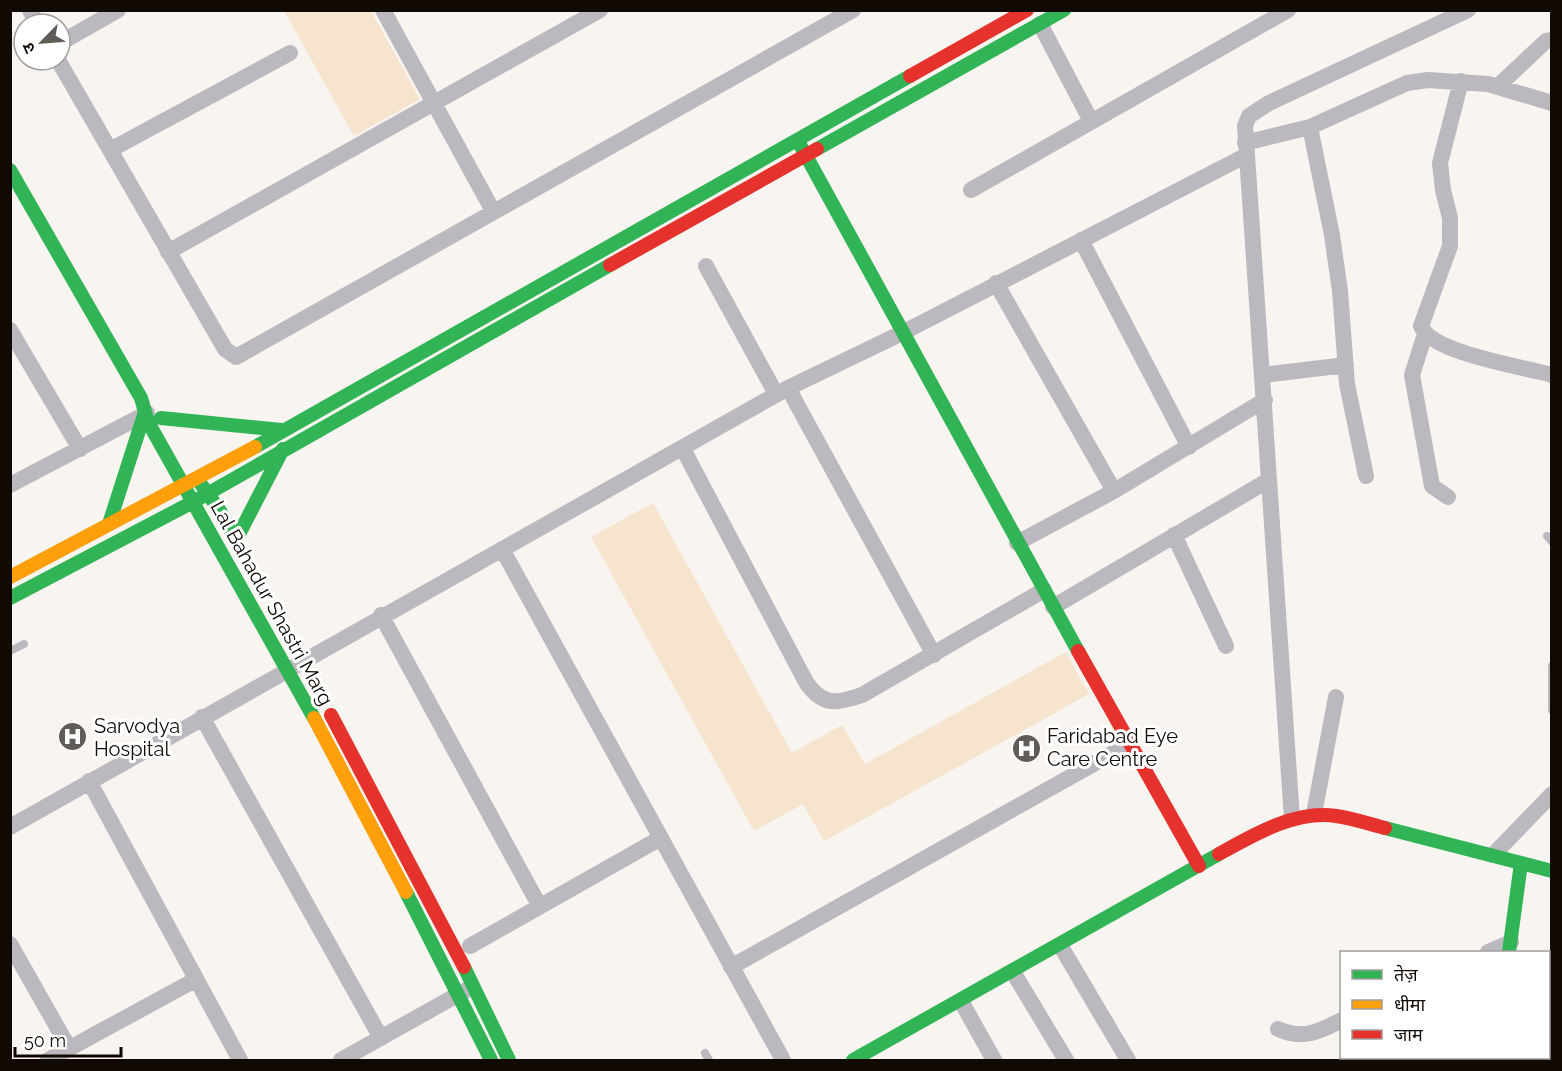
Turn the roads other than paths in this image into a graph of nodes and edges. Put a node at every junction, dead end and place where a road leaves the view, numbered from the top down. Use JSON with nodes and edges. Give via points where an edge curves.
{"nodes":[{"id":1,"x":118,"y":10,"type":"edge"},
{"id":2,"x":383,"y":10,"type":"edge"},
{"id":3,"x":600,"y":10,"type":"edge"},
{"id":4,"x":853,"y":10,"type":"edge"},
{"id":5,"x":1027,"y":10,"type":"edge"},
{"id":6,"x":1064,"y":10,"type":"edge"},
{"id":7,"x":1288,"y":10,"type":"edge"},
{"id":8,"x":1468,"y":10,"type":"edge"},
{"id":9,"x":1040,"y":24,"type":"junction"},
{"id":10,"x":72,"y":36,"type":"edge"},
{"id":11,"x":1551,"y":40,"type":"edge"},
{"id":12,"x":290,"y":53,"type":"dead end"},
{"id":13,"x":65,"y":72,"type":"edge"},
{"id":14,"x":1461,"y":81,"type":"junction"},
{"id":15,"x":897,"y":83,"type":"junction"},
{"id":16,"x":1498,"y":86,"type":"junction"},
{"id":17,"x":906,"y":99,"type":"junction"},
{"id":18,"x":435,"y":103,"type":"junction"},
{"id":19,"x":1551,"y":103,"type":"edge"},
{"id":20,"x":1091,"y":121,"type":"junction"},
{"id":21,"x":1310,"y":127,"type":"junction"},
{"id":22,"x":798,"y":140,"type":"junction"},
{"id":23,"x":110,"y":150,"type":"junction"},
{"id":24,"x":1245,"y":150,"type":"junction"},
{"id":25,"x":806,"y":156,"type":"junction"},
{"id":26,"x":10,"y":170,"type":"edge"},
{"id":27,"x":971,"y":190,"type":"dead end"},
{"id":28,"x":493,"y":212,"type":"junction"},
{"id":29,"x":1081,"y":240,"type":"junction"},
{"id":30,"x":604,"y":248,"type":"junction"},
{"id":31,"x":168,"y":252,"type":"junction"},
{"id":32,"x":613,"y":263,"type":"junction"},
{"id":33,"x":706,"y":266,"type":"dead end"},
{"id":34,"x":996,"y":283,"type":"junction"},
{"id":35,"x":467,"y":326,"type":"junction"},
{"id":36,"x":10,"y":330,"type":"edge"},
{"id":37,"x":902,"y":333,"type":"junction"},
{"id":38,"x":1425,"y":334,"type":"junction"},
{"id":39,"x":475,"y":341,"type":"junction"},
{"id":40,"x":1346,"y":365,"type":"junction"},
{"id":41,"x":1263,"y":375,"type":"junction"},
{"id":42,"x":1551,"y":375,"type":"edge"},
{"id":43,"x":782,"y":391,"type":"junction"},
{"id":44,"x":1265,"y":400,"type":"junction"},
{"id":45,"x":150,"y":410,"type":"junction"},
{"id":46,"x":282,"y":430,"type":"junction"},
{"id":47,"x":1189,"y":447,"type":"junction"},
{"id":48,"x":80,"y":449,"type":"junction"},
{"id":49,"x":283,"y":449,"type":"junction"},
{"id":50,"x":683,"y":449,"type":"junction"},
{"id":51,"x":1366,"y":477,"type":"dead end"},
{"id":52,"x":197,"y":479,"type":"junction"},
{"id":53,"x":1269,"y":480,"type":"junction"},
{"id":54,"x":10,"y":485,"type":"edge"},
{"id":55,"x":183,"y":486,"type":"junction"},
{"id":56,"x":1114,"y":491,"type":"junction"},
{"id":57,"x":208,"y":494,"type":"junction"},
{"id":58,"x":1448,"y":497,"type":"dead end"},
{"id":59,"x":193,"y":502,"type":"junction"},
{"id":60,"x":109,"y":524,"type":"junction"},
{"id":61,"x":1174,"y":536,"type":"junction"},
{"id":62,"x":236,"y":540,"type":"junction"},
{"id":63,"x":1017,"y":543,"type":"junction"},
{"id":64,"x":502,"y":549,"type":"junction"},
{"id":65,"x":247,"y":561,"type":"dead end"},
{"id":66,"x":10,"y":577,"type":"edge"},
{"id":67,"x":1044,"y":590,"type":"junction"},
{"id":68,"x":10,"y":598,"type":"edge"},
{"id":69,"x":1053,"y":608,"type":"junction"},
{"id":70,"x":381,"y":615,"type":"junction"},
{"id":71,"x":24,"y":644,"type":"dead end"},
{"id":72,"x":1226,"y":646,"type":"dead end"},
{"id":73,"x":10,"y":651,"type":"edge"},
{"id":74,"x":934,"y":655,"type":"junction"},
{"id":75,"x":298,"y":663,"type":"junction"},
{"id":76,"x":1551,"y":666,"type":"edge"},
{"id":77,"x":1336,"y":698,"type":"dead end"},
{"id":78,"x":324,"y":702,"type":"dead end"},
{"id":79,"x":1551,"y":710,"type":"edge"},
{"id":80,"x":202,"y":717,"type":"junction"},
{"id":81,"x":1131,"y":743,"type":"junction"},
{"id":82,"x":89,"y":781,"type":"junction"},
{"id":83,"x":1551,"y":794,"type":"edge"},
{"id":84,"x":1314,"y":814,"type":"junction"},
{"id":85,"x":1292,"y":819,"type":"junction"},
{"id":86,"x":10,"y":826,"type":"edge"},
{"id":87,"x":659,"y":839,"type":"junction"},
{"id":88,"x":1493,"y":855,"type":"junction"},
{"id":89,"x":1521,"y":863,"type":"junction"},
{"id":90,"x":1199,"y":866,"type":"junction"},
{"id":91,"x":1551,"y":871,"type":"edge"},
{"id":92,"x":539,"y":905,"type":"junction"},
{"id":93,"x":10,"y":944,"type":"edge"},
{"id":94,"x":1060,"y":945,"type":"junction"},
{"id":95,"x":470,"y":946,"type":"dead end"},
{"id":96,"x":1510,"y":947,"type":"edge"},
{"id":97,"x":1492,"y":951,"type":"edge"},
{"id":98,"x":731,"y":967,"type":"junction"},
{"id":99,"x":1013,"y":972,"type":"junction"},
{"id":100,"x":195,"y":980,"type":"junction"},
{"id":101,"x":473,"y":987,"type":"junction"},
{"id":102,"x":457,"y":995,"type":"junction"},
{"id":103,"x":961,"y":1001,"type":"junction"},
{"id":104,"x":1340,"y":1020,"type":"edge"},
{"id":105,"x":1278,"y":1029,"type":"dead end"},
{"id":106,"x":381,"y":1038,"type":"junction"},
{"id":107,"x":69,"y":1048,"type":"junction"},
{"id":108,"x":48,"y":1060,"type":"edge"},
{"id":109,"x":240,"y":1060,"type":"edge"},
{"id":110,"x":341,"y":1060,"type":"edge"},
{"id":111,"x":491,"y":1060,"type":"edge"},
{"id":112,"x":508,"y":1060,"type":"edge"},
{"id":113,"x":783,"y":1060,"type":"edge"},
{"id":114,"x":853,"y":1060,"type":"edge"},
{"id":115,"x":994,"y":1060,"type":"edge"},
{"id":116,"x":1066,"y":1060,"type":"edge"},
{"id":117,"x":1128,"y":1060,"type":"edge"}],
"edges":[{"from":1,"to":10,"type":"street"},
{"from":2,"to":18,"type":"street"},
{"from":3,"to":18,"type":"street"},
{"from":4,"to":28,"type":"street"},
{"from":5,"to":15,"type":"street"},
{"from":6,"to":9,"type":"street"},
{"from":7,"to":20,"type":"street"},
{"from":8,"to":24,"type":"street","via":[[1257,109],[1245,126]]},
{"from":9,"to":17,"type":"street"},
{"from":9,"to":20,"type":"street"},
{"from":11,"to":16,"type":"street"},
{"from":12,"to":23,"type":"street"},
{"from":13,"to":23,"type":"street"},
{"from":14,"to":16,"type":"street"},
{"from":14,"to":21,"type":"street","via":[[1407,83]]},
{"from":14,"to":38,"type":"street","via":[[1440,163],[1450,218],[1450,246],[1421,321]]},
{"from":15,"to":17,"type":"street"},
{"from":15,"to":22,"type":"street"},
{"from":16,"to":19,"type":"street"},
{"from":17,"to":25,"type":"street"},
{"from":18,"to":28,"type":"street"},
{"from":18,"to":31,"type":"street"},
{"from":20,"to":27,"type":"street"},
{"from":21,"to":24,"type":"street"},
{"from":21,"to":40,"type":"street","via":[[1332,235]]},
{"from":22,"to":25,"type":"street"},
{"from":22,"to":30,"type":"street"},
{"from":23,"to":31,"type":"street"},
{"from":24,"to":29,"type":"street"},
{"from":24,"to":41,"type":"street"},
{"from":25,"to":32,"type":"street"},
{"from":25,"to":37,"type":"street"},
{"from":26,"to":45,"type":"street","name":"Lal Bahadur Shastri Marg"},
{"from":28,"to":31,"type":"street","via":[[236,357],[225,349]]},
{"from":29,"to":34,"type":"street"},
{"from":29,"to":47,"type":"street"},
{"from":30,"to":32,"type":"street"},
{"from":30,"to":35,"type":"street"},
{"from":32,"to":39,"type":"street"},
{"from":33,"to":43,"type":"street"},
{"from":34,"to":37,"type":"street"},
{"from":34,"to":56,"type":"street"},
{"from":35,"to":39,"type":"street"},
{"from":35,"to":46,"type":"street"},
{"from":36,"to":48,"type":"street"},
{"from":37,"to":43,"type":"street"},
{"from":37,"to":63,"type":"street"},
{"from":38,"to":42,"type":"street","via":[[1469,354]]},
{"from":38,"to":58,"type":"street","via":[[1412,375],[1432,486]]},
{"from":39,"to":49,"type":"street"},
{"from":40,"to":41,"type":"street"},
{"from":40,"to":51,"type":"street"},
{"from":41,"to":44,"type":"street"},
{"from":43,"to":50,"type":"street"},
{"from":43,"to":74,"type":"street"},
{"from":44,"to":47,"type":"street"},
{"from":44,"to":53,"type":"street"},
{"from":45,"to":46,"type":"street"},
{"from":45,"to":48,"type":"street"},
{"from":45,"to":52,"type":"street"},
{"from":45,"to":55,"type":"street","name":"Lal Bahadur Shastri Marg"},
{"from":45,"to":60,"type":"street"},
{"from":46,"to":52,"type":"street"},
{"from":47,"to":56,"type":"street"},
{"from":48,"to":54,"type":"street"},
{"from":49,"to":57,"type":"street"},
{"from":49,"to":62,"type":"street"},
{"from":50,"to":64,"type":"street"},
{"from":50,"to":74,"type":"street","via":[[815,695],[843,702]]},
{"from":52,"to":55,"type":"street"},
{"from":52,"to":57,"type":"street"},
{"from":53,"to":61,"type":"street"},
{"from":53,"to":85,"type":"street"},
{"from":55,"to":59,"type":"street","name":"Lal Bahadur Shastri Marg"},
{"from":55,"to":60,"type":"street"},
{"from":56,"to":63,"type":"street"},
{"from":57,"to":59,"type":"street"},
{"from":57,"to":62,"type":"street"},
{"from":59,"to":68,"type":"street"},
{"from":59,"to":75,"type":"street","name":"Lal Bahadur Shastri Marg"},
{"from":60,"to":66,"type":"street"},
{"from":61,"to":69,"type":"street"},
{"from":61,"to":72,"type":"street"},
{"from":62,"to":65,"type":"street"},
{"from":63,"to":67,"type":"street"},
{"from":64,"to":70,"type":"street"},
{"from":64,"to":87,"type":"street"},
{"from":67,"to":69,"type":"street"},
{"from":67,"to":74,"type":"street"},
{"from":69,"to":81,"type":"street"},
{"from":70,"to":75,"type":"street"},
{"from":70,"to":92,"type":"street"},
{"from":71,"to":73,"type":"lane"},
{"from":75,"to":80,"type":"street"},
{"from":75,"to":102,"type":"street","name":"Lal Bahadur Shastri Marg"},
{"from":76,"to":79,"type":"lane"},
{"from":77,"to":84,"type":"street"},
{"from":78,"to":101,"type":"street"},
{"from":80,"to":82,"type":"street"},
{"from":80,"to":106,"type":"street"},
{"from":81,"to":90,"type":"street"},
{"from":81,"to":98,"type":"street"},
{"from":82,"to":86,"type":"street"},
{"from":82,"to":100,"type":"street"},
{"from":83,"to":88,"type":"street"},
{"from":84,"to":85,"type":"street"},
{"from":84,"to":88,"type":"street","via":[[1337,816]]},
{"from":85,"to":90,"type":"street"},
{"from":87,"to":92,"type":"street"},
{"from":87,"to":98,"type":"street"},
{"from":88,"to":89,"type":"street"},
{"from":89,"to":91,"type":"street"},
{"from":89,"to":96,"type":"street"},
{"from":90,"to":94,"type":"street"},
{"from":92,"to":95,"type":"street"},
{"from":93,"to":107,"type":"street"},
{"from":94,"to":99,"type":"street"},
{"from":94,"to":117,"type":"street"},
{"from":96,"to":97,"type":"street"},
{"from":98,"to":113,"type":"street"},
{"from":99,"to":103,"type":"street"},
{"from":99,"to":116,"type":"street"},
{"from":100,"to":107,"type":"street"},
{"from":100,"to":109,"type":"street"},
{"from":101,"to":102,"type":"street"},
{"from":101,"to":112,"type":"street"},
{"from":102,"to":106,"type":"street"},
{"from":102,"to":111,"type":"street","name":"Lal Bahadur Shastri Marg"},
{"from":103,"to":114,"type":"street"},
{"from":103,"to":115,"type":"street"},
{"from":104,"to":105,"type":"street","via":[[1309,1036],[1293,1036]]},
{"from":106,"to":110,"type":"street"},
{"from":107,"to":108,"type":"street"}]}
